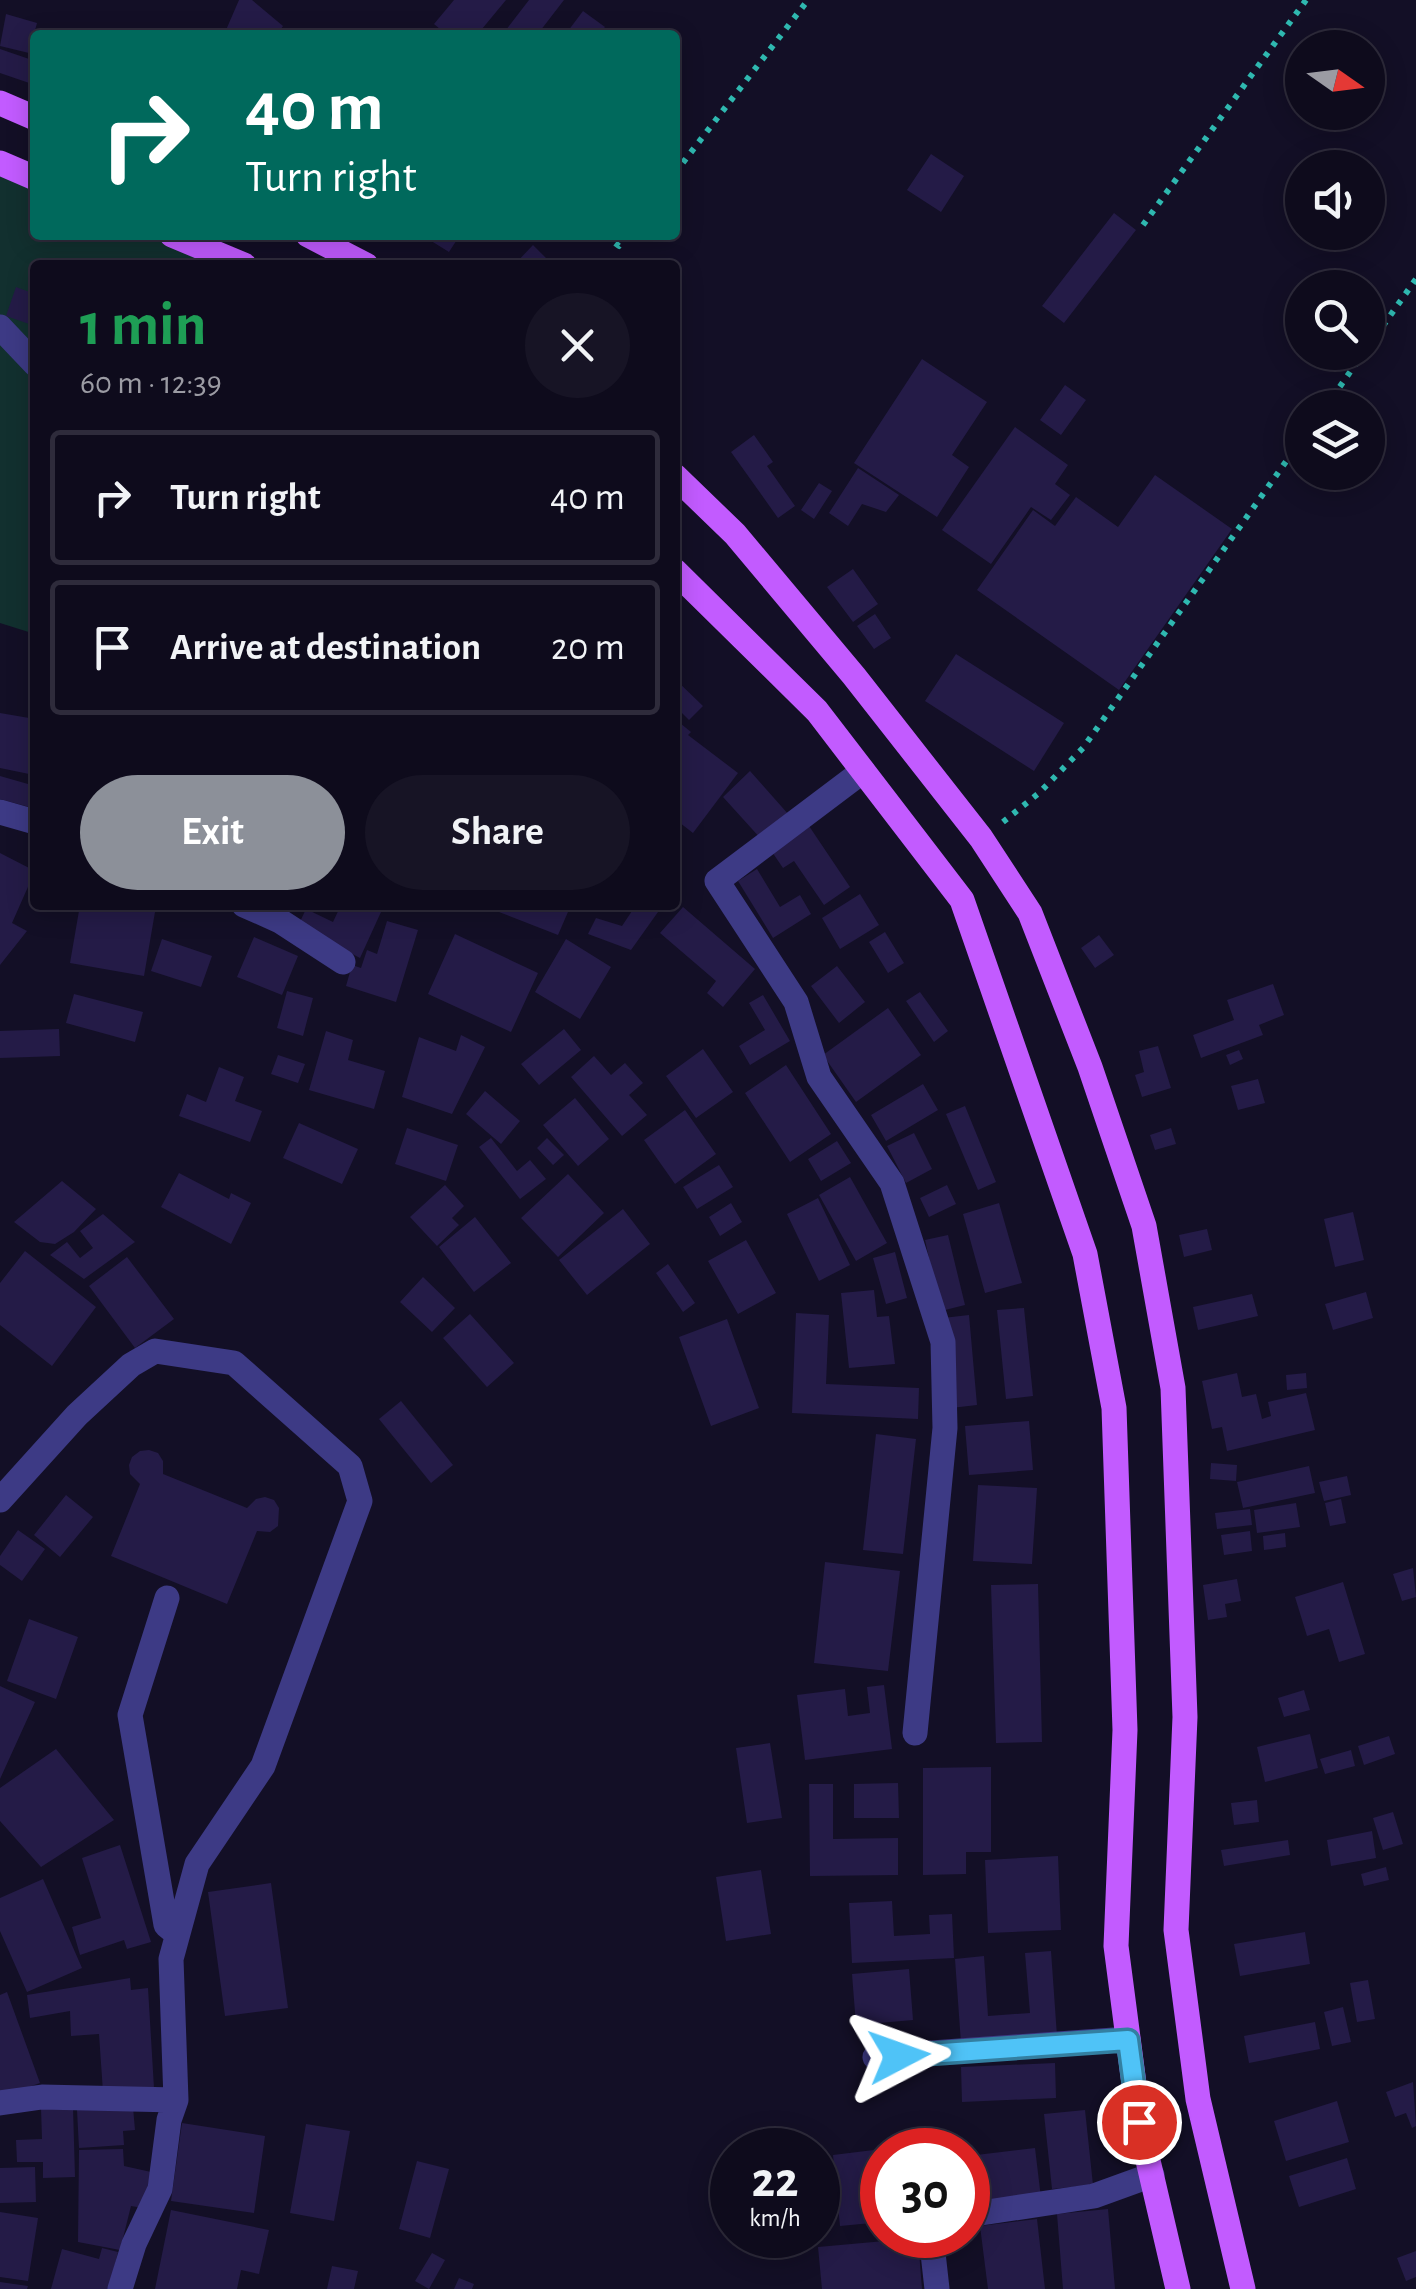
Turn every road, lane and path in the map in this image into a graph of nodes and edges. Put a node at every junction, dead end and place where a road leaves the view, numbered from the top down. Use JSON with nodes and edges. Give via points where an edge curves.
{"nodes":[{"id":1,"x":808,"y":0,"type":"edge"},
{"id":2,"x":1306,"y":0,"type":"edge"},
{"id":3,"x":0,"y":103,"type":"edge"},
{"id":4,"x":30,"y":116,"type":"edge"},
{"id":5,"x":0,"y":164,"type":"edge"},
{"id":6,"x":680,"y":166,"type":"edge"},
{"id":7,"x":30,"y":176,"type":"edge"},
{"id":8,"x":1143,"y":225,"type":"dead end"},
{"id":9,"x":184,"y":240,"type":"edge"},
{"id":10,"x":318,"y":240,"type":"edge"},
{"id":11,"x":232,"y":260,"type":"edge"},
{"id":12,"x":356,"y":260,"type":"edge"},
{"id":13,"x":1416,"y":278,"type":"edge"},
{"id":14,"x":1385,"y":323,"type":"edge"},
{"id":15,"x":0,"y":327,"type":"edge"},
{"id":16,"x":30,"y":359,"type":"edge"},
{"id":17,"x":1285,"y":462,"type":"edge"},
{"id":18,"x":680,"y":481,"type":"edge"},
{"id":19,"x":680,"y":577,"type":"edge"},
{"id":20,"x":863,"y":771,"type":"junction"},
{"id":21,"x":0,"y":812,"type":"edge"},
{"id":22,"x":30,"y":821,"type":"edge"},
{"id":23,"x":982,"y":838,"type":"junction"},
{"id":24,"x":255,"y":910,"type":"edge"},
{"id":25,"x":343,"y":962,"type":"dead end"},
{"id":26,"x":0,"y":1500,"type":"edge"},
{"id":27,"x":167,"y":1598,"type":"dead end"},
{"id":28,"x":915,"y":1733,"type":"dead end"},
{"id":29,"x":177,"y":1934,"type":"junction"},
{"id":30,"x":1128,"y":2040,"type":"junction"},
{"id":31,"x":875,"y":2057,"type":"dead end"},
{"id":32,"x":176,"y":2100,"type":"junction"},
{"id":33,"x":0,"y":2103,"type":"edge"},
{"id":34,"x":1152,"y":2175,"type":"junction"},
{"id":35,"x":990,"y":2212,"type":"edge"},
{"id":36,"x":934,"y":2258,"type":"edge"},
{"id":37,"x":120,"y":2289,"type":"edge"},
{"id":38,"x":937,"y":2289,"type":"edge"},
{"id":39,"x":1178,"y":2289,"type":"edge"},
{"id":40,"x":1243,"y":2289,"type":"edge"}],
"edges":[{"from":1,"to":6,"type":"path"},
{"from":2,"to":8,"type":"path"},
{"from":3,"to":4,"type":"main road"},
{"from":5,"to":7,"type":"main road"},
{"from":9,"to":11,"type":"main road"},
{"from":10,"to":12,"type":"main road"},
{"from":13,"to":14,"type":"path"},
{"from":15,"to":16,"type":"street"},
{"from":17,"to":23,"type":"path","via":[[1084,748]]},
{"from":18,"to":23,"type":"main road","via":[[734,534]]},
{"from":19,"to":20,"type":"main road","via":[[816,711]]},
{"from":20,"to":28,"type":"street","via":[[718,881],[796,1002],[819,1076],[892,1183],[943,1342],[945,1428]]},
{"from":20,"to":30,"type":"main road","via":[[962,900],[1085,1254],[1114,1408],[1125,1730],[1116,1946]]},
{"from":21,"to":22,"type":"street"},
{"from":23,"to":40,"type":"main road","via":[[1030,913],[1144,1226],[1173,1388],[1185,1717],[1176,1930],[1198,2099]]},
{"from":24,"to":25,"type":"street"},
{"from":26,"to":29,"type":"street","via":[[77,1415],[155,1351],[234,1363],[350,1466],[360,1501],[344,1552],[263,1766],[197,1864]]},
{"from":27,"to":29,"type":"street","via":[[130,1715],[166,1925]]},
{"from":29,"to":32,"type":"street","via":[[171,1959]]},
{"from":30,"to":31,"type":"street"},
{"from":30,"to":34,"type":"main road"},
{"from":32,"to":33,"type":"street","via":[[42,2097]]},
{"from":32,"to":37,"type":"street","via":[[160,2189]]},
{"from":34,"to":35,"type":"street","via":[[1094,2196]]},
{"from":34,"to":39,"type":"main road"},
{"from":36,"to":38,"type":"street"}]}
